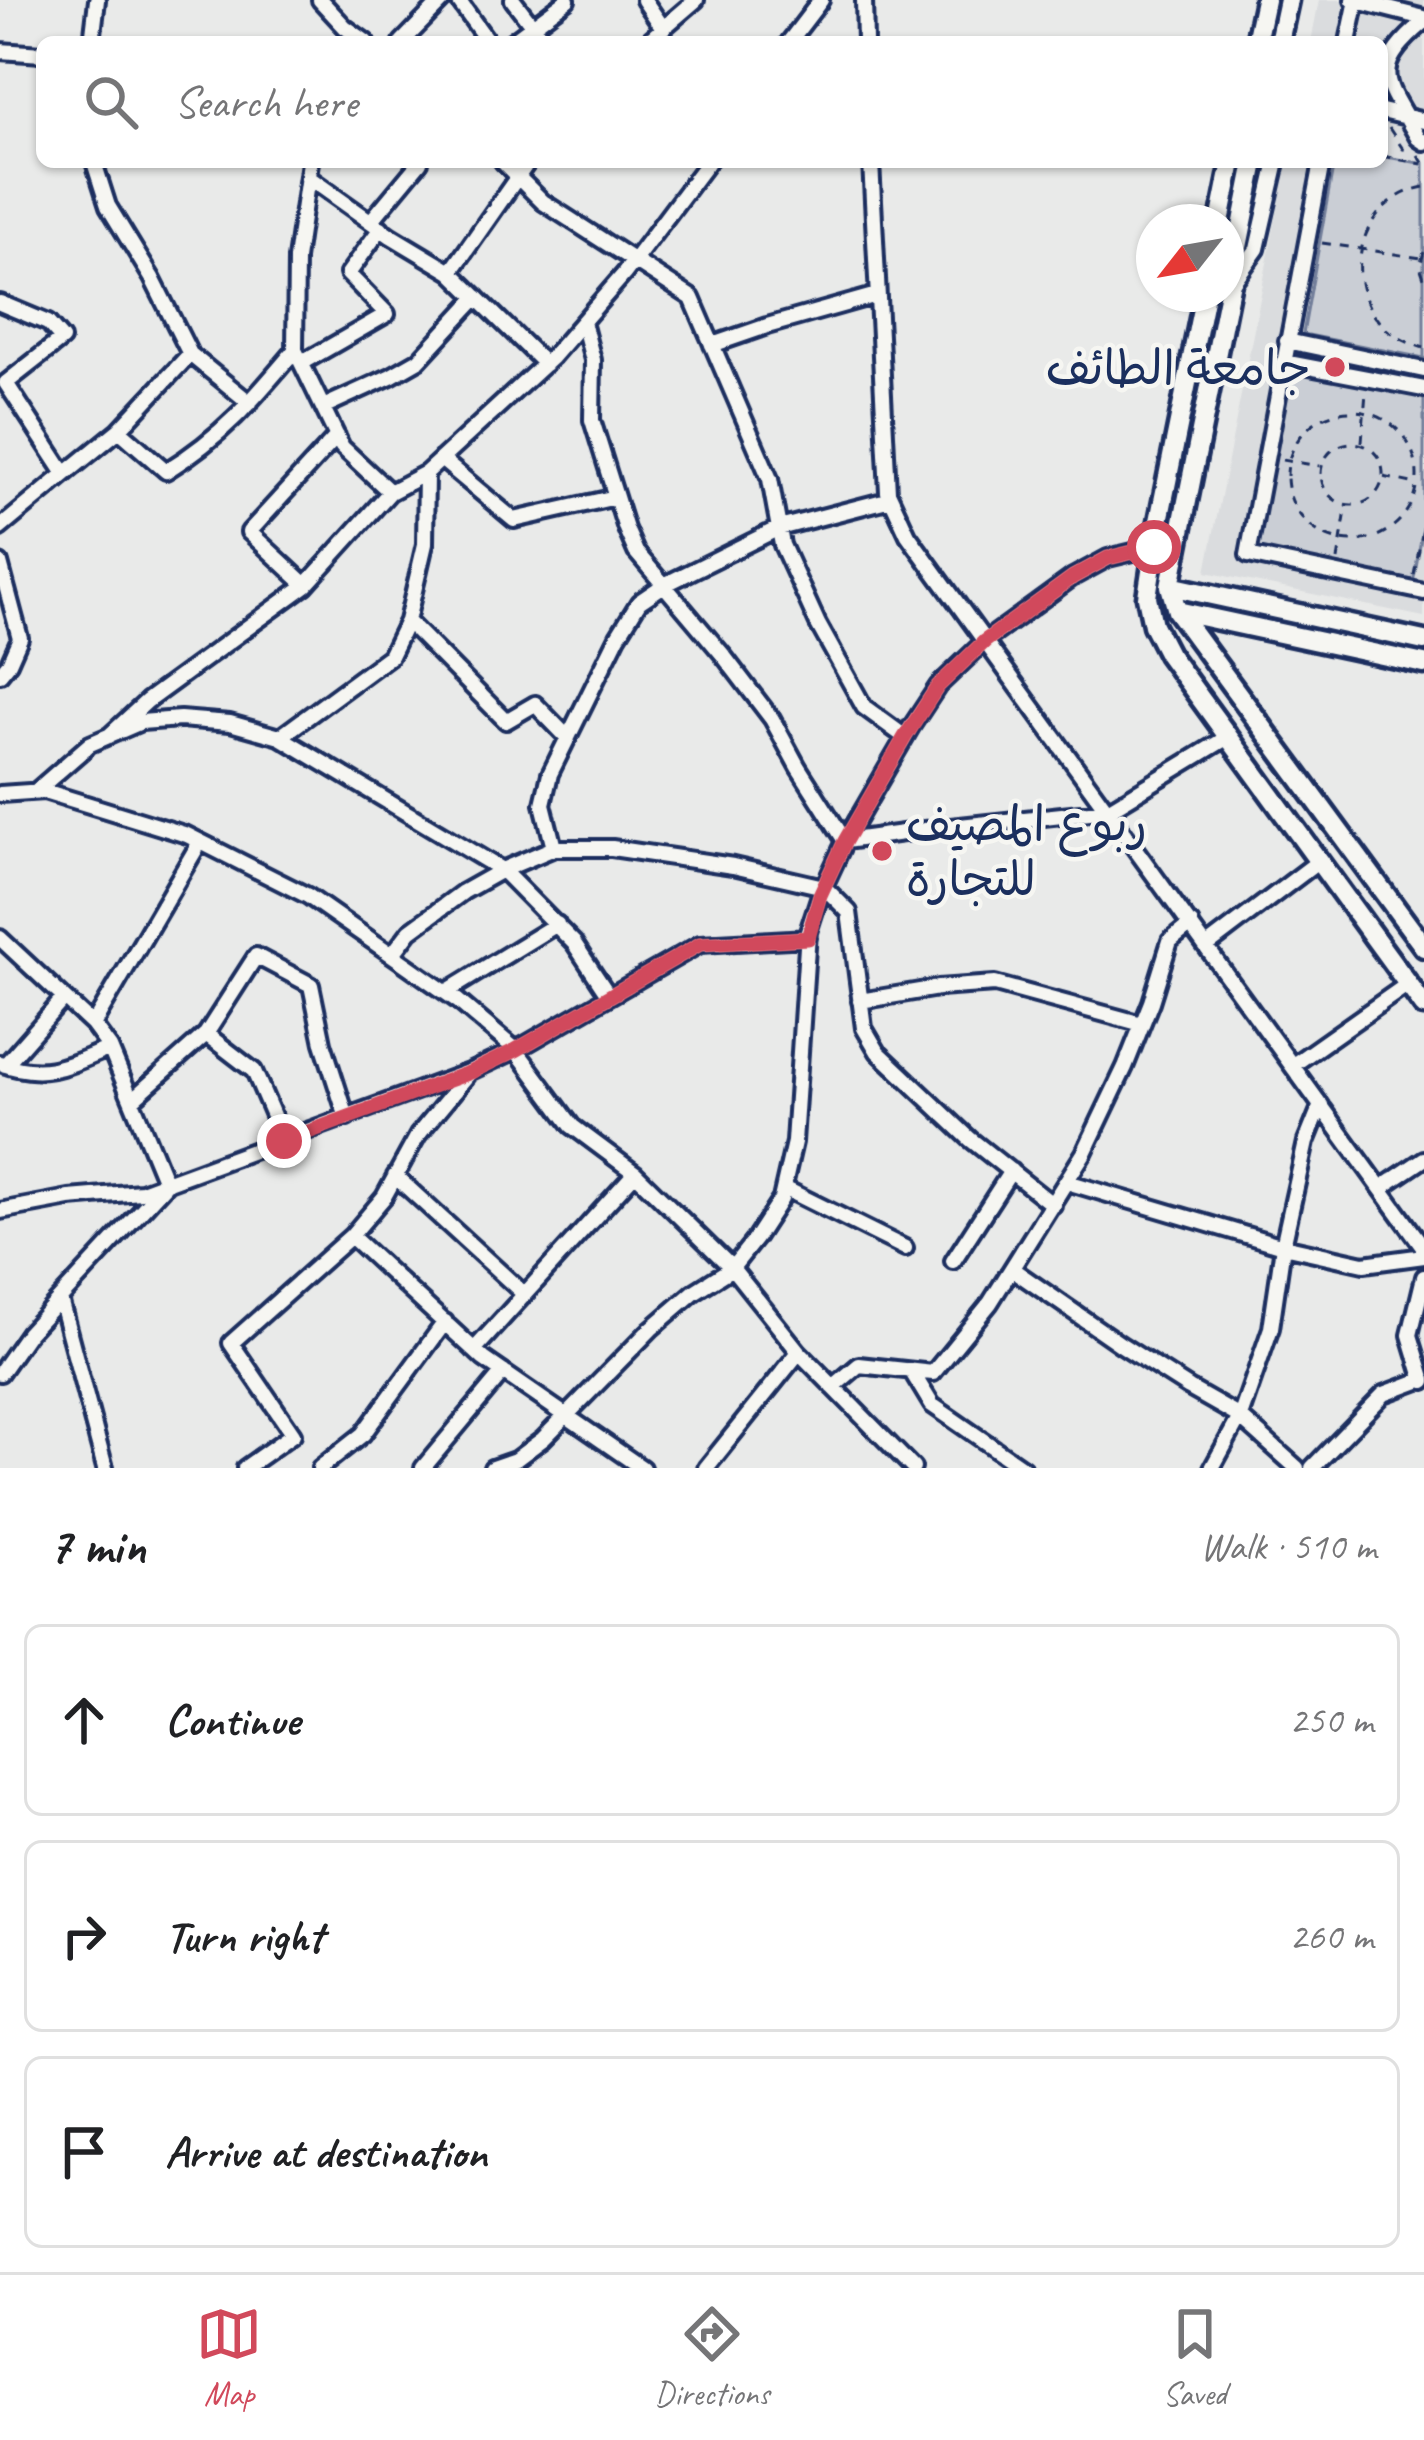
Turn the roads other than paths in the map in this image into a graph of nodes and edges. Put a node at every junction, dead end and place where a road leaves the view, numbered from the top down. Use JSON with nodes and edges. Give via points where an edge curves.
{"nodes":[{"id":1,"x":97,"y":0,"type":"edge"},
{"id":2,"x":320,"y":0,"type":"edge"},
{"id":3,"x":443,"y":0,"type":"edge"},
{"id":4,"x":458,"y":0,"type":"edge"},
{"id":5,"x":513,"y":0,"type":"edge"},
{"id":6,"x":567,"y":0,"type":"edge"},
{"id":7,"x":644,"y":0,"type":"edge"},
{"id":8,"x":696,"y":0,"type":"edge"},
{"id":9,"x":821,"y":0,"type":"edge"},
{"id":10,"x":864,"y":0,"type":"edge"},
{"id":11,"x":1265,"y":0,"type":"edge"},
{"id":12,"x":1288,"y":0,"type":"edge"},
{"id":13,"x":1356,"y":0,"type":"edge"},
{"id":14,"x":1424,"y":20,"type":"edge"},
{"id":15,"x":533,"y":26,"type":"junction"},
{"id":16,"x":663,"y":28,"type":"junction"},
{"id":17,"x":93,"y":36,"type":"edge"},
{"id":18,"x":357,"y":36,"type":"edge"},
{"id":19,"x":408,"y":36,"type":"edge"},
{"id":20,"x":484,"y":36,"type":"edge"},
{"id":21,"x":519,"y":36,"type":"edge"},
{"id":22,"x":540,"y":36,"type":"edge"},
{"id":23,"x":654,"y":36,"type":"edge"},
{"id":24,"x":794,"y":36,"type":"edge"},
{"id":25,"x":865,"y":36,"type":"edge"},
{"id":26,"x":1257,"y":36,"type":"edge"},
{"id":27,"x":1280,"y":36,"type":"edge"},
{"id":28,"x":1349,"y":36,"type":"edge"},
{"id":29,"x":0,"y":51,"type":"edge"},
{"id":30,"x":36,"y":54,"type":"edge"},
{"id":31,"x":1388,"y":66,"type":"edge"},
{"id":32,"x":1388,"y":79,"type":"edge"},
{"id":33,"x":1388,"y":112,"type":"edge"},
{"id":34,"x":1407,"y":117,"type":"junction"},
{"id":35,"x":1424,"y":121,"type":"edge"},
{"id":36,"x":1424,"y":142,"type":"edge"},
{"id":37,"x":96,"y":168,"type":"edge"},
{"id":38,"x":416,"y":168,"type":"edge"},
{"id":39,"x":509,"y":168,"type":"edge"},
{"id":40,"x":523,"y":168,"type":"edge"},
{"id":41,"x":704,"y":168,"type":"edge"},
{"id":42,"x":871,"y":168,"type":"edge"},
{"id":43,"x":1231,"y":168,"type":"edge"},
{"id":44,"x":1254,"y":168,"type":"edge"},
{"id":45,"x":1276,"y":168,"type":"edge"},
{"id":46,"x":1321,"y":168,"type":"edge"},
{"id":47,"x":309,"y":170,"type":"edge"},
{"id":48,"x":517,"y":176,"type":"junction"},
{"id":49,"x":1224,"y":204,"type":"edge"},
{"id":50,"x":1244,"y":218,"type":"edge"},
{"id":51,"x":376,"y":225,"type":"junction"},
{"id":52,"x":634,"y":262,"type":"junction"},
{"id":53,"x":1244,"y":267,"type":"edge"},
{"id":54,"x":451,"y":272,"type":"junction"},
{"id":55,"x":878,"y":295,"type":"junction"},
{"id":56,"x":477,"y":297,"type":"junction"},
{"id":57,"x":0,"y":303,"type":"edge"},
{"id":58,"x":1201,"y":312,"type":"edge"},
{"id":59,"x":1226,"y":312,"type":"edge"},
{"id":60,"x":583,"y":322,"type":"junction"},
{"id":61,"x":1287,"y":341,"type":"junction"},
{"id":62,"x":712,"y":345,"type":"junction"},
{"id":63,"x":190,"y":354,"type":"junction"},
{"id":64,"x":299,"y":357,"type":"junction"},
{"id":65,"x":1283,"y":362,"type":"junction"},
{"id":66,"x":545,"y":364,"type":"junction"},
{"id":67,"x":1424,"y":370,"type":"edge"},
{"id":68,"x":1424,"y":389,"type":"edge"},
{"id":69,"x":17,"y":400,"type":"junction"},
{"id":70,"x":250,"y":403,"type":"junction"},
{"id":71,"x":0,"y":405,"type":"edge"},
{"id":72,"x":323,"y":407,"type":"junction"},
{"id":73,"x":119,"y":430,"type":"junction"},
{"id":74,"x":337,"y":436,"type":"junction"},
{"id":75,"x":442,"y":459,"type":"junction"},
{"id":76,"x":426,"y":473,"type":"junction"},
{"id":77,"x":65,"y":474,"type":"junction"},
{"id":78,"x":390,"y":492,"type":"junction"},
{"id":79,"x":616,"y":497,"type":"junction"},
{"id":80,"x":891,"y":499,"type":"junction"},
{"id":81,"x":0,"y":528,"type":"edge"},
{"id":82,"x":778,"y":528,"type":"junction"},
{"id":83,"x":1154,"y":547,"type":"junction"},
{"id":84,"x":0,"y":563,"type":"edge"},
{"id":85,"x":306,"y":585,"type":"junction"},
{"id":86,"x":664,"y":585,"type":"junction"},
{"id":87,"x":1170,"y":586,"type":"junction"},
{"id":88,"x":1418,"y":590,"type":"edge"},
{"id":89,"x":1177,"y":611,"type":"junction"},
{"id":90,"x":407,"y":621,"type":"junction"},
{"id":91,"x":985,"y":641,"type":"junction"},
{"id":92,"x":1424,"y":641,"type":"edge"},
{"id":93,"x":1424,"y":664,"type":"edge"},
{"id":94,"x":0,"y":674,"type":"edge"},
{"id":95,"x":109,"y":736,"type":"junction"},
{"id":96,"x":280,"y":737,"type":"junction"},
{"id":97,"x":905,"y":737,"type":"junction"},
{"id":98,"x":1228,"y":737,"type":"junction"},
{"id":99,"x":568,"y":738,"type":"junction"},
{"id":100,"x":36,"y":791,"type":"junction"},
{"id":101,"x":0,"y":794,"type":"edge"},
{"id":102,"x":1108,"y":811,"type":"junction"},
{"id":103,"x":845,"y":841,"type":"junction"},
{"id":104,"x":200,"y":842,"type":"junction"},
{"id":105,"x":554,"y":848,"type":"junction"},
{"id":106,"x":1318,"y":861,"type":"junction"},
{"id":107,"x":502,"y":870,"type":"junction"},
{"id":108,"x":824,"y":887,"type":"junction"},
{"id":109,"x":557,"y":924,"type":"junction"},
{"id":110,"x":1191,"y":924,"type":"junction"},
{"id":111,"x":0,"y":938,"type":"edge"},
{"id":112,"x":808,"y":938,"type":"junction"},
{"id":113,"x":1207,"y":946,"type":"junction"},
{"id":114,"x":1424,"y":947,"type":"edge"},
{"id":115,"x":392,"y":955,"type":"junction"},
{"id":116,"x":1408,"y":984,"type":"junction"},
{"id":117,"x":446,"y":992,"type":"junction"},
{"id":118,"x":609,"y":996,"type":"junction"},
{"id":119,"x":64,"y":998,"type":"junction"},
{"id":120,"x":860,"y":1001,"type":"junction"},
{"id":121,"x":1424,"y":1006,"type":"edge"},
{"id":122,"x":1142,"y":1024,"type":"junction"},
{"id":123,"x":93,"y":1025,"type":"junction"},
{"id":124,"x":206,"y":1034,"type":"junction"},
{"id":125,"x":110,"y":1048,"type":"junction"},
{"id":126,"x":516,"y":1050,"type":"junction"},
{"id":127,"x":3,"y":1064,"type":"edge"},
{"id":128,"x":1293,"y":1065,"type":"junction"},
{"id":129,"x":471,"y":1072,"type":"junction"},
{"id":130,"x":133,"y":1099,"type":"junction"},
{"id":131,"x":1321,"y":1105,"type":"junction"},
{"id":132,"x":347,"y":1118,"type":"junction"},
{"id":133,"x":284,"y":1141,"type":"junction"},
{"id":134,"x":1424,"y":1159,"type":"edge"},
{"id":135,"x":1011,"y":1171,"type":"junction"},
{"id":136,"x":635,"y":1174,"type":"junction"},
{"id":137,"x":395,"y":1176,"type":"junction"},
{"id":138,"x":1066,"y":1182,"type":"junction"},
{"id":139,"x":166,"y":1184,"type":"junction"},
{"id":140,"x":784,"y":1188,"type":"junction"},
{"id":141,"x":1381,"y":1188,"type":"junction"},
{"id":142,"x":1053,"y":1205,"type":"junction"},
{"id":143,"x":0,"y":1211,"type":"edge"},
{"id":144,"x":352,"y":1236,"type":"junction"},
{"id":145,"x":1283,"y":1246,"type":"junction"},
{"id":146,"x":905,"y":1248,"type":"dead end"},
{"id":147,"x":1424,"y":1252,"type":"edge"},
{"id":148,"x":953,"y":1261,"type":"dead end"},
{"id":149,"x":732,"y":1268,"type":"junction"},
{"id":150,"x":1012,"y":1269,"type":"junction"},
{"id":151,"x":1424,"y":1277,"type":"edge"},
{"id":152,"x":524,"y":1294,"type":"junction"},
{"id":153,"x":60,"y":1299,"type":"junction"},
{"id":154,"x":445,"y":1322,"type":"junction"},
{"id":155,"x":474,"y":1350,"type":"junction"},
{"id":156,"x":799,"y":1352,"type":"junction"},
{"id":157,"x":503,"y":1372,"type":"junction"},
{"id":158,"x":912,"y":1372,"type":"junction"},
{"id":159,"x":0,"y":1373,"type":"edge"},
{"id":160,"x":1424,"y":1380,"type":"edge"},
{"id":161,"x":833,"y":1387,"type":"junction"},
{"id":162,"x":566,"y":1415,"type":"junction"},
{"id":163,"x":1240,"y":1417,"type":"junction"},
{"id":164,"x":105,"y":1468,"type":"edge"},
{"id":165,"x":245,"y":1468,"type":"edge"},
{"id":166,"x":320,"y":1468,"type":"edge"},
{"id":167,"x":423,"y":1468,"type":"edge"},
{"id":168,"x":493,"y":1468,"type":"edge"},
{"id":169,"x":643,"y":1468,"type":"edge"},
{"id":170,"x":706,"y":1468,"type":"edge"},
{"id":171,"x":913,"y":1468,"type":"edge"},
{"id":172,"x":1023,"y":1468,"type":"edge"},
{"id":173,"x":1212,"y":1468,"type":"edge"},
{"id":174,"x":1297,"y":1468,"type":"edge"},
{"id":175,"x":1312,"y":1468,"type":"edge"}],
"edges":[{"from":1,"to":17,"type":"street"},
{"from":2,"to":18,"type":"street"},
{"from":3,"to":19,"type":"street"},
{"from":4,"to":20,"type":"street"},
{"from":5,"to":15,"type":"street"},
{"from":6,"to":15,"type":"street"},
{"from":7,"to":16,"type":"street"},
{"from":8,"to":16,"type":"street"},
{"from":9,"to":24,"type":"street"},
{"from":10,"to":25,"type":"street"},
{"from":11,"to":26,"type":"main road"},
{"from":12,"to":27,"type":"main road"},
{"from":13,"to":14,"type":"street"},
{"from":13,"to":28,"type":"street"},
{"from":14,"to":31,"type":"street"},
{"from":15,"to":21,"type":"street"},
{"from":15,"to":22,"type":"street"},
{"from":16,"to":23,"type":"street"},
{"from":29,"to":30,"type":"street"},
{"from":32,"to":34,"type":"street"},
{"from":33,"to":34,"type":"street"},
{"from":34,"to":35,"type":"street"},
{"from":34,"to":36,"type":"street"},
{"from":37,"to":63,"type":"street","via":[[108,206]]},
{"from":38,"to":51,"type":"street"},
{"from":39,"to":48,"type":"street"},
{"from":40,"to":48,"type":"street"},
{"from":41,"to":52,"type":"street"},
{"from":42,"to":55,"type":"street"},
{"from":43,"to":49,"type":"main road"},
{"from":44,"to":50,"type":"main road"},
{"from":45,"to":53,"type":"street","via":[[1257,249]]},
{"from":46,"to":61,"type":"street"},
{"from":47,"to":51,"type":"street"},
{"from":47,"to":64,"type":"street","via":[[296,259]]},
{"from":48,"to":52,"type":"street"},
{"from":48,"to":54,"type":"street"},
{"from":51,"to":54,"type":"street"},
{"from":51,"to":64,"type":"street","via":[[348,274],[386,314]]},
{"from":52,"to":60,"type":"street"},
{"from":52,"to":62,"type":"street","via":[[692,298]]},
{"from":54,"to":56,"type":"street"},
{"from":55,"to":62,"type":"street"},
{"from":55,"to":80,"type":"street"},
{"from":56,"to":66,"type":"street"},
{"from":56,"to":72,"type":"street","via":[[419,360]]},
{"from":57,"to":69,"type":"street","via":[[48,323],[62,339],[6,383]]},
{"from":58,"to":83,"type":"main road"},
{"from":59,"to":87,"type":"main road"},
{"from":60,"to":66,"type":"street"},
{"from":60,"to":79,"type":"street","via":[[593,360],[592,420]]},
{"from":61,"to":65,"type":"street"},
{"from":61,"to":67,"type":"street"},
{"from":62,"to":82,"type":"street","via":[[770,479]]},
{"from":63,"to":70,"type":"street"},
{"from":63,"to":73,"type":"street"},
{"from":64,"to":70,"type":"street"},
{"from":64,"to":72,"type":"street"},
{"from":65,"to":68,"type":"street"},
{"from":65,"to":88,"type":"street","via":[[1248,555]]},
{"from":66,"to":75,"type":"street"},
{"from":69,"to":71,"type":"street"},
{"from":69,"to":77,"type":"street"},
{"from":70,"to":73,"type":"street","via":[[166,471]]},
{"from":72,"to":74,"type":"street"},
{"from":73,"to":77,"type":"street"},
{"from":74,"to":78,"type":"street"},
{"from":74,"to":85,"type":"street","via":[[249,532]]},
{"from":75,"to":76,"type":"street"},
{"from":75,"to":79,"type":"street","via":[[514,520]]},
{"from":76,"to":78,"type":"street"},
{"from":76,"to":90,"type":"street","via":[[425,544]]},
{"from":77,"to":81,"type":"street"},
{"from":78,"to":85,"type":"street"},
{"from":79,"to":86,"type":"street","via":[[636,552]]},
{"from":80,"to":82,"type":"street"},
{"from":80,"to":91,"type":"street"},
{"from":82,"to":86,"type":"street"},
{"from":82,"to":97,"type":"street","via":[[864,707]]},
{"from":83,"to":91,"type":"street","via":[[1073,577]]},
{"from":83,"to":98,"type":"main road","via":[[1147,597],[1153,625]]},
{"from":84,"to":94,"type":"street","via":[[20,638]]},
{"from":85,"to":95,"type":"street"},
{"from":86,"to":99,"type":"street","via":[[638,602]]},
{"from":86,"to":103,"type":"street","via":[[772,719]]},
{"from":87,"to":89,"type":"main road"},
{"from":87,"to":92,"type":"main road"},
{"from":89,"to":93,"type":"main road"},
{"from":89,"to":114,"type":"main road"},
{"from":90,"to":96,"type":"street","via":[[389,656]]},
{"from":90,"to":99,"type":"street","via":[[506,722],[535,704]]},
{"from":91,"to":97,"type":"street","via":[[938,686]]},
{"from":91,"to":102,"type":"street"},
{"from":95,"to":96,"type":"street","via":[[180,718]]},
{"from":95,"to":100,"type":"street"},
{"from":96,"to":107,"type":"street"},
{"from":97,"to":103,"type":"street"},
{"from":98,"to":102,"type":"street"},
{"from":98,"to":106,"type":"main road"},
{"from":99,"to":105,"type":"street","via":[[543,804]]},
{"from":100,"to":101,"type":"street"},
{"from":100,"to":104,"type":"street"},
{"from":102,"to":103,"type":"street"},
{"from":102,"to":110,"type":"street"},
{"from":103,"to":108,"type":"street"},
{"from":104,"to":115,"type":"street","via":[[308,896]]},
{"from":104,"to":123,"type":"street"},
{"from":105,"to":107,"type":"street"},
{"from":105,"to":108,"type":"street","via":[[612,848]]},
{"from":106,"to":113,"type":"street"},
{"from":106,"to":116,"type":"main road"},
{"from":107,"to":109,"type":"street"},
{"from":107,"to":115,"type":"street","via":[[410,931]]},
{"from":108,"to":112,"type":"street"},
{"from":108,"to":120,"type":"street","via":[[849,912]]},
{"from":109,"to":117,"type":"street"},
{"from":109,"to":118,"type":"street"},
{"from":110,"to":113,"type":"street"},
{"from":110,"to":122,"type":"street","via":[[1170,941]]},
{"from":111,"to":119,"type":"street"},
{"from":112,"to":118,"type":"street","via":[[700,944]]},
{"from":112,"to":140,"type":"street"},
{"from":113,"to":128,"type":"street"},
{"from":115,"to":117,"type":"street"},
{"from":116,"to":121,"type":"main road"},
{"from":116,"to":128,"type":"street"},
{"from":117,"to":126,"type":"street"},
{"from":118,"to":126,"type":"street"},
{"from":119,"to":123,"type":"street"},
{"from":119,"to":127,"type":"street"},
{"from":120,"to":122,"type":"street","via":[[995,984]]},
{"from":120,"to":135,"type":"street","via":[[878,1052]]},
{"from":122,"to":138,"type":"street"},
{"from":123,"to":125,"type":"street"},
{"from":124,"to":130,"type":"street"},
{"from":124,"to":132,"type":"street","via":[[256,956],[311,985]]},
{"from":124,"to":133,"type":"street","via":[[254,1070]]},
{"from":125,"to":127,"type":"street","via":[[56,1071]]},
{"from":125,"to":130,"type":"street"},
{"from":126,"to":129,"type":"street"},
{"from":126,"to":136,"type":"street","via":[[572,1126]]},
{"from":128,"to":131,"type":"street"},
{"from":129,"to":132,"type":"street"},
{"from":129,"to":137,"type":"street"},
{"from":130,"to":139,"type":"street"},
{"from":131,"to":141,"type":"street"},
{"from":131,"to":145,"type":"street"},
{"from":132,"to":133,"type":"street"},
{"from":133,"to":139,"type":"street"},
{"from":134,"to":141,"type":"street"},
{"from":135,"to":142,"type":"street"},
{"from":135,"to":148,"type":"street"},
{"from":136,"to":149,"type":"street"},
{"from":136,"to":152,"type":"street"},
{"from":137,"to":144,"type":"street"},
{"from":137,"to":152,"type":"street"},
{"from":138,"to":142,"type":"street"},
{"from":138,"to":145,"type":"street"},
{"from":139,"to":143,"type":"street"},
{"from":139,"to":153,"type":"street"},
{"from":140,"to":146,"type":"street"},
{"from":140,"to":149,"type":"street"},
{"from":141,"to":147,"type":"street"},
{"from":142,"to":150,"type":"street"},
{"from":144,"to":154,"type":"street"},
{"from":144,"to":165,"type":"street","via":[[231,1342],[292,1434]]},
{"from":145,"to":147,"type":"street","via":[[1364,1264]]},
{"from":145,"to":163,"type":"street","via":[[1271,1328]]},
{"from":149,"to":156,"type":"street"},
{"from":149,"to":162,"type":"street","via":[[651,1329]]},
{"from":150,"to":158,"type":"street","via":[[933,1373]]},
{"from":150,"to":163,"type":"street"},
{"from":151,"to":160,"type":"street","via":[[1410,1335]]},
{"from":152,"to":155,"type":"street"},
{"from":153,"to":159,"type":"street"},
{"from":153,"to":164,"type":"street"},
{"from":154,"to":155,"type":"street"},
{"from":154,"to":166,"type":"street","via":[[363,1434]]},
{"from":155,"to":157,"type":"street"},
{"from":156,"to":161,"type":"street"},
{"from":156,"to":170,"type":"street"},
{"from":157,"to":162,"type":"street"},
{"from":157,"to":167,"type":"street"},
{"from":158,"to":161,"type":"street","via":[[860,1365]]},
{"from":158,"to":172,"type":"street","via":[[932,1405]]},
{"from":160,"to":175,"type":"street","via":[[1384,1394]]},
{"from":161,"to":171,"type":"street"},
{"from":162,"to":168,"type":"street","via":[[515,1460]]},
{"from":162,"to":169,"type":"street"},
{"from":163,"to":173,"type":"street"},
{"from":163,"to":174,"type":"street"}]}
